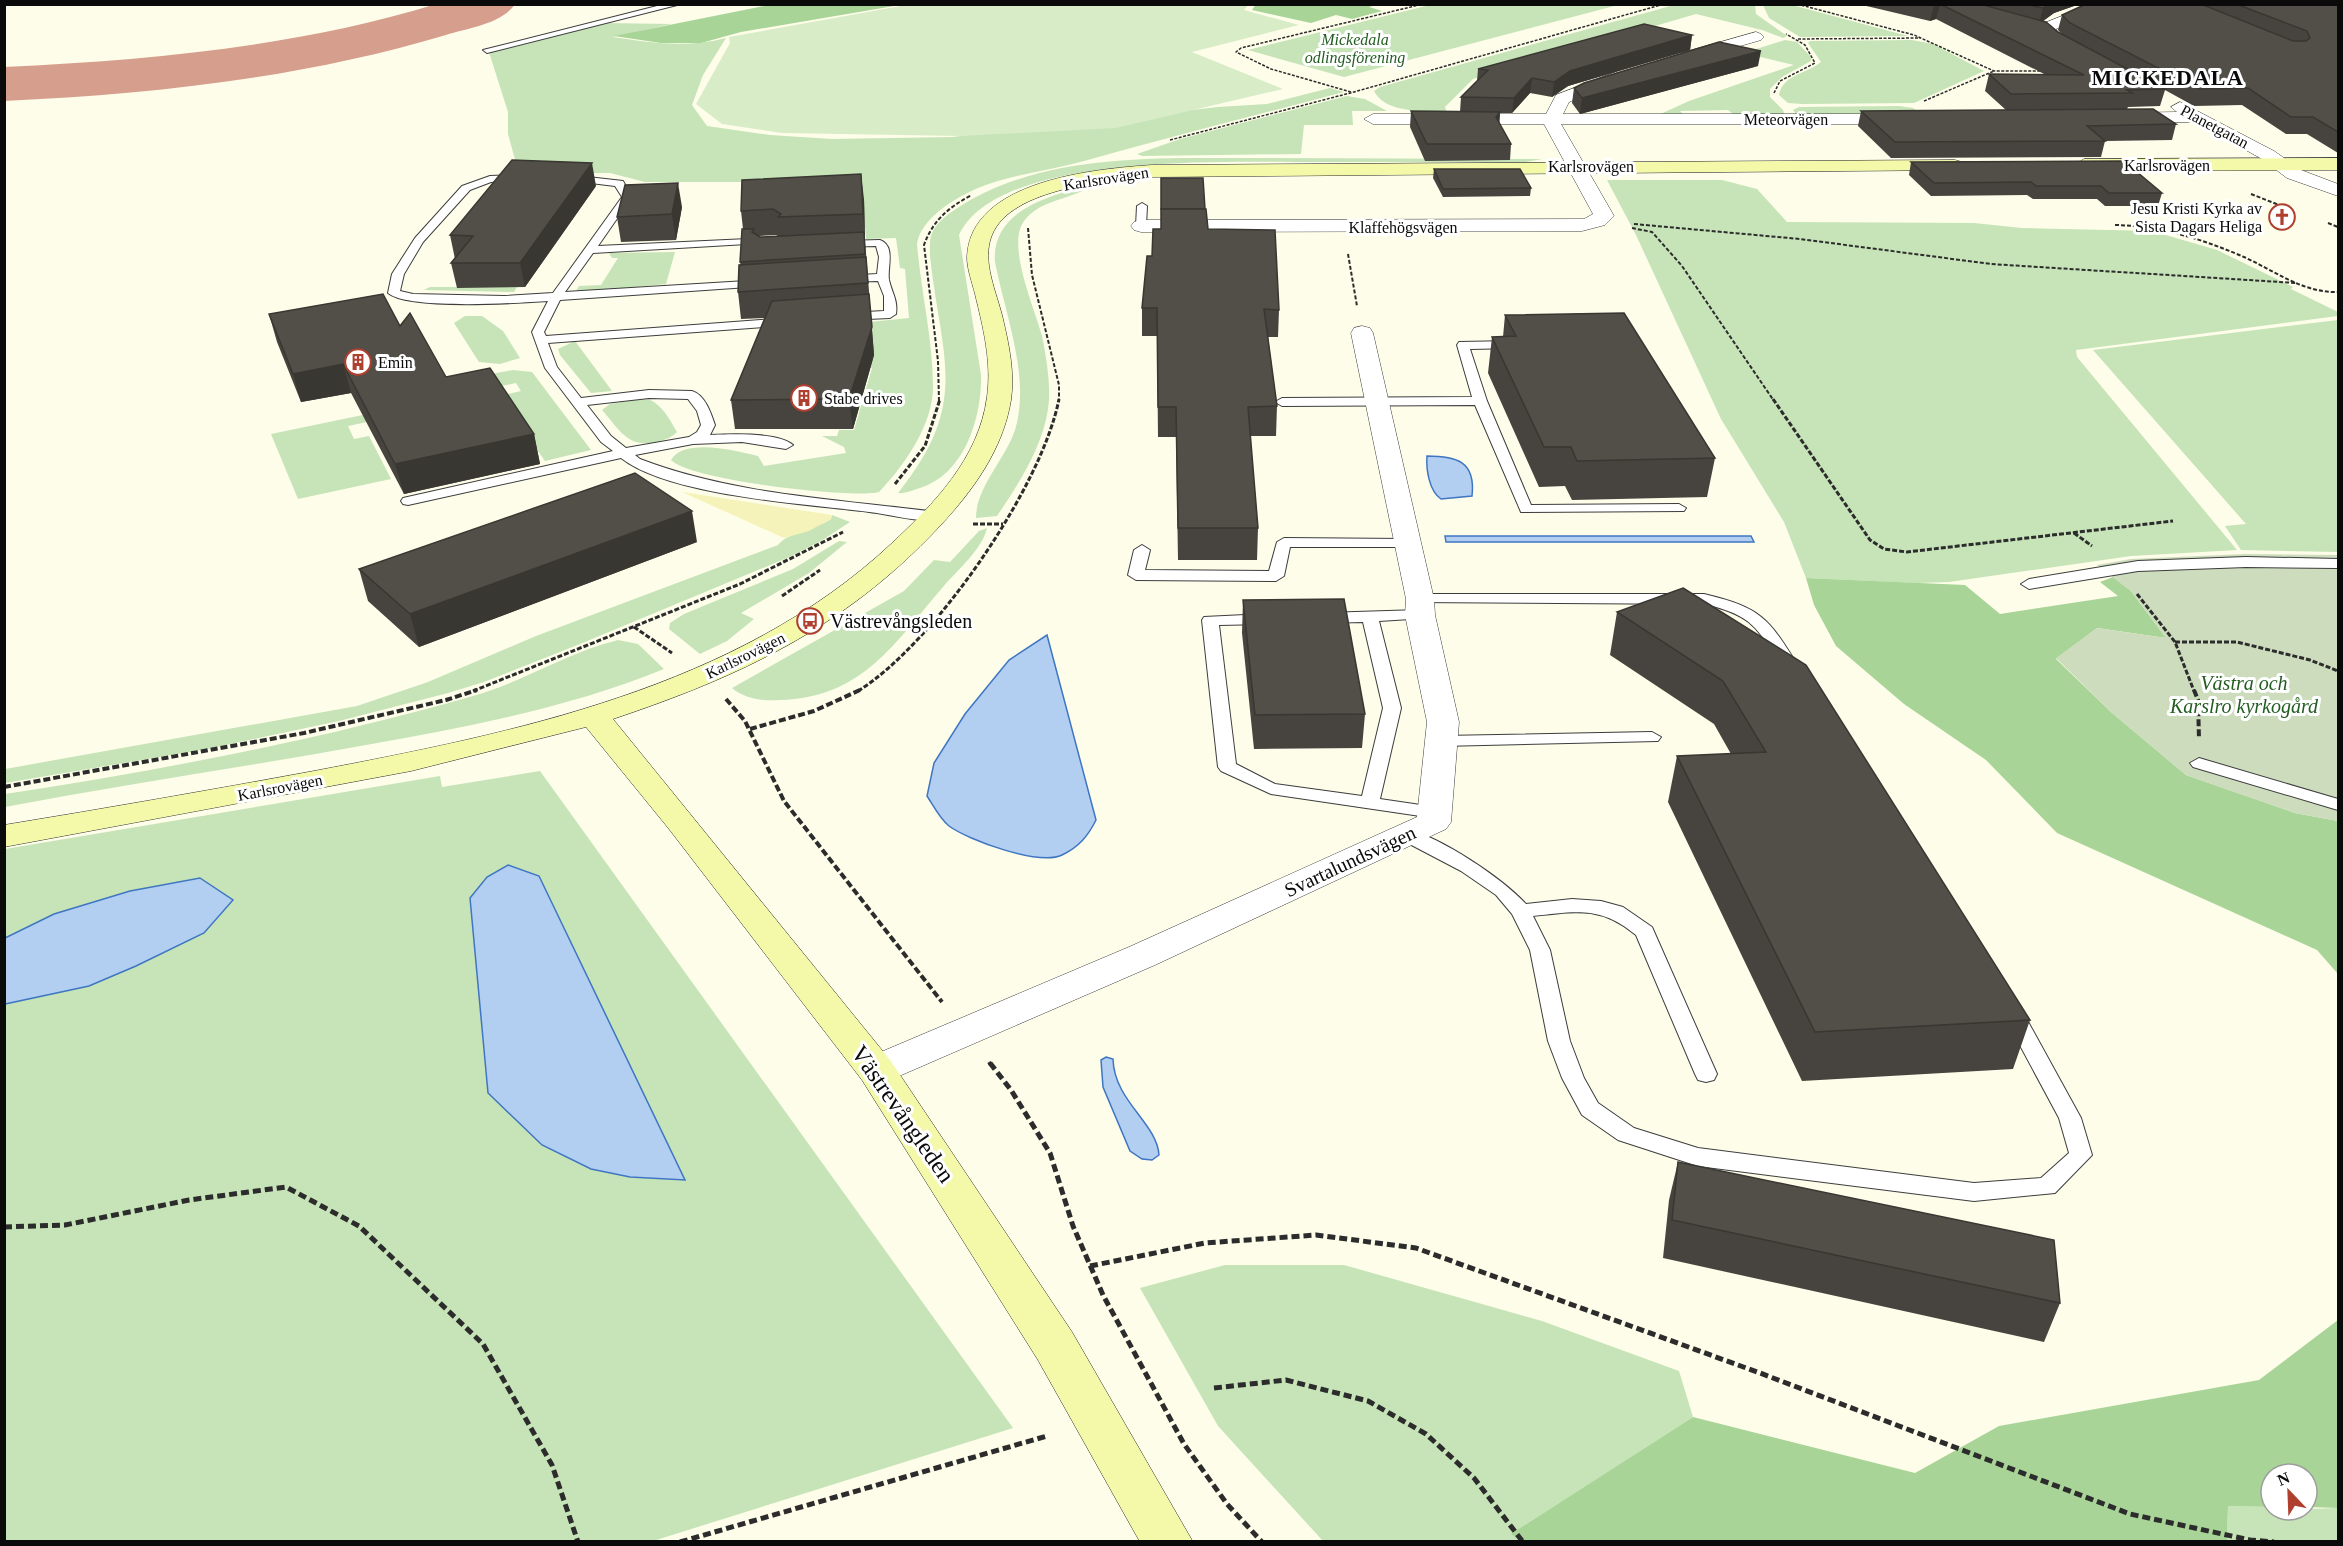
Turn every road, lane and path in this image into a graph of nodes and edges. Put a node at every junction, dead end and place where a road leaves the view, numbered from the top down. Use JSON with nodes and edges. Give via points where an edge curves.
{"nodes":[{"id":1,"x":677,"y":4,"type":"edge"},
{"id":2,"x":1423,"y":4,"type":"edge"},
{"id":3,"x":1664,"y":4,"type":"edge"},
{"id":4,"x":1797,"y":4,"type":"edge"},
{"id":5,"x":2106,"y":4,"type":"edge"},
{"id":6,"x":2031,"y":29,"type":"edge"},
{"id":7,"x":1780,"y":30,"type":"dead end"},
{"id":8,"x":2048,"y":32,"type":"junction"},
{"id":9,"x":1756,"y":37,"type":"joint"},
{"id":10,"x":1923,"y":38,"type":"junction"},
{"id":11,"x":1797,"y":39,"type":"junction"},
{"id":12,"x":487,"y":50,"type":"dead end"},
{"id":13,"x":2090,"y":59,"type":"edge"},
{"id":14,"x":1667,"y":63,"type":"edge"},
{"id":15,"x":2053,"y":71,"type":"edge"},
{"id":16,"x":1633,"y":72,"type":"edge"},
{"id":17,"x":1354,"y":92,"type":"junction"},
{"id":18,"x":2170,"y":101,"type":"dead end"},
{"id":19,"x":2199,"y":117,"type":"junction"},
{"id":20,"x":2105,"y":118,"type":"edge"},
{"id":21,"x":1373,"y":119,"type":"dead end"},
{"id":22,"x":1796,"y":119,"type":"junction"},
{"id":23,"x":1917,"y":119,"type":"edge"},
{"id":24,"x":1551,"y":121,"type":"junction"},
{"id":25,"x":1163,"y":142,"type":"dead end"},
{"id":26,"x":2338,"y":164,"type":"edge"},
{"id":27,"x":1977,"y":165,"type":"edge"},
{"id":28,"x":2060,"y":165,"type":"edge"},
{"id":29,"x":2285,"y":165,"type":"junction"},
{"id":30,"x":1574,"y":166,"type":"junction"},
{"id":31,"x":536,"y":177,"type":"edge"},
{"id":32,"x":560,"y":177,"type":"edge"},
{"id":33,"x":2338,"y":190,"type":"edge"},
{"id":34,"x":1142,"y":206,"type":"dead end"},
{"id":35,"x":1032,"y":220,"type":"dead end"},
{"id":36,"x":1599,"y":221,"type":"junction"},
{"id":37,"x":2328,"y":223,"type":"dead end"},
{"id":38,"x":2115,"y":225,"type":"dead end"},
{"id":39,"x":1141,"y":226,"type":"joint"},
{"id":40,"x":1343,"y":226,"type":"junction"},
{"id":41,"x":2338,"y":227,"type":"edge"},
{"id":42,"x":856,"y":234,"type":"edge"},
{"id":43,"x":770,"y":246,"type":"edge"},
{"id":44,"x":587,"y":250,"type":"junction"},
{"id":45,"x":883,"y":277,"type":"junction"},
{"id":46,"x":835,"y":279,"type":"edge"},
{"id":47,"x":775,"y":282,"type":"edge"},
{"id":48,"x":2296,"y":283,"type":"junction"},
{"id":49,"x":2338,"y":292,"type":"edge"},
{"id":50,"x":554,"y":298,"type":"junction"},
{"id":51,"x":831,"y":319,"type":"edge"},
{"id":52,"x":797,"y":321,"type":"edge"},
{"id":53,"x":1362,"y":333,"type":"joint"},
{"id":54,"x":541,"y":340,"type":"junction"},
{"id":55,"x":1530,"y":345,"type":"edge"},
{"id":56,"x":1480,"y":401,"type":"junction"},
{"id":57,"x":1282,"y":402,"type":"dead end"},
{"id":58,"x":1376,"y":403,"type":"junction"},
{"id":59,"x":578,"y":404,"type":"junction"},
{"id":60,"x":693,"y":440,"type":"junction"},
{"id":61,"x":786,"y":445,"type":"dead end"},
{"id":62,"x":624,"y":454,"type":"junction"},
{"id":63,"x":408,"y":501,"type":"dead end"},
{"id":64,"x":1679,"y":508,"type":"dead end"},
{"id":65,"x":936,"y":516,"type":"junction"},
{"id":66,"x":2173,"y":521,"type":"dead end"},
{"id":67,"x":1003,"y":524,"type":"junction"},
{"id":68,"x":967,"y":527,"type":"dead end"},
{"id":69,"x":1405,"y":543,"type":"junction"},
{"id":70,"x":1142,"y":550,"type":"dead end"},
{"id":71,"x":2338,"y":564,"type":"edge"},
{"id":72,"x":826,"y":566,"type":"dead end"},
{"id":73,"x":2108,"y":571,"type":"junction"},
{"id":74,"x":2029,"y":584,"type":"dead end"},
{"id":75,"x":782,"y":600,"type":"dead end"},
{"id":76,"x":1420,"y":607,"type":"junction"},
{"id":77,"x":1370,"y":616,"type":"junction"},
{"id":78,"x":1301,"y":618,"type":"edge"},
{"id":79,"x":1279,"y":619,"type":"edge"},
{"id":80,"x":2175,"y":642,"type":"junction"},
{"id":81,"x":681,"y":658,"type":"dead end"},
{"id":82,"x":2338,"y":671,"type":"edge"},
{"id":83,"x":1804,"y":688,"type":"edge"},
{"id":84,"x":721,"y":695,"type":"dead end"},
{"id":85,"x":594,"y":716,"type":"junction"},
{"id":86,"x":750,"y":729,"type":"junction"},
{"id":87,"x":1652,"y":737,"type":"dead end"},
{"id":88,"x":1441,"y":741,"type":"junction"},
{"id":89,"x":2199,"y":763,"type":"joint"},
{"id":90,"x":4,"y":787,"type":"edge"},
{"id":91,"x":1370,"y":803,"type":"junction"},
{"id":92,"x":2338,"y":805,"type":"edge"},
{"id":93,"x":1434,"y":812,"type":"junction"},
{"id":94,"x":1407,"y":835,"type":"junction"},
{"id":95,"x":4,"y":836,"type":"edge"},
{"id":96,"x":1521,"y":911,"type":"junction"},
{"id":97,"x":2004,"y":998,"type":"edge"},
{"id":98,"x":965,"y":1032,"type":"junction"},
{"id":99,"x":876,"y":1070,"type":"junction"},
{"id":100,"x":1706,"y":1074,"type":"dead end"},
{"id":101,"x":4,"y":1227,"type":"edge"},
{"id":102,"x":1090,"y":1266,"type":"junction"},
{"id":103,"x":1214,"y":1388,"type":"dead end"},
{"id":104,"x":1047,"y":1436,"type":"dead end"},
{"id":105,"x":578,"y":1542,"type":"edge"},
{"id":106,"x":680,"y":1542,"type":"edge"},
{"id":107,"x":1168,"y":1542,"type":"edge"},
{"id":108,"x":1262,"y":1542,"type":"edge"},
{"id":109,"x":1522,"y":1542,"type":"edge"},
{"id":110,"x":2274,"y":1542,"type":"edge"}],
"edges":[{"from":1,"to":12,"type":"lane"},
{"from":2,"to":17,"type":"path","via":[[1236,52],[1241,58],[1275,70]]},
{"from":3,"to":17,"type":"path"},
{"from":4,"to":10,"type":"path"},
{"from":5,"to":8,"type":"street","via":[[2054,22],[2047,27]]},
{"from":6,"to":8,"type":"street"},
{"from":7,"to":11,"type":"path"},
{"from":8,"to":13,"type":"street"},
{"from":9,"to":11,"type":"path"},
{"from":9,"to":14,"type":"street"},
{"from":10,"to":11,"type":"path"},
{"from":10,"to":15,"type":"path","via":[[1994,70]]},
{"from":11,"to":22,"type":"path","via":[[1813,53],[1815,63],[1780,81],[1774,90],[1775,97]]},
{"from":16,"to":24,"type":"street","via":[[1562,99]]},
{"from":17,"to":25,"type":"path"},
{"from":18,"to":19,"type":"street","name":"Planetgatan"},
{"from":19,"to":20,"type":"street"},
{"from":19,"to":29,"type":"street","name":"Planetgatan"},
{"from":21,"to":24,"type":"street","name":"Meteorvägen"},
{"from":22,"to":23,"type":"street","name":"Meteorvägen"},
{"from":22,"to":24,"type":"street","name":"Meteorvägen"},
{"from":24,"to":30,"type":"street"},
{"from":26,"to":29,"type":"street","name":"Karlsrovägen"},
{"from":27,"to":30,"type":"street","name":"Karlsrovägen"},
{"from":28,"to":29,"type":"street","name":"Karlsrovägen"},
{"from":29,"to":33,"type":"street","name":"Planetgatan","via":[[2295,174]]},
{"from":30,"to":36,"type":"street","via":[[1604,216]]},
{"from":30,"to":65,"type":"street","name":"Karlsrovägen","via":[[1152,171],[1062,184],[1008,205],[984,225],[976,245],[998,352],[1000,386],[996,416],[977,463]]},
{"from":31,"to":50,"type":"lane","via":[[490,179],[466,188],[419,240],[398,274],[394,293],[413,298]]},
{"from":32,"to":44,"type":"lane","via":[[606,179],[619,183],[627,197]]},
{"from":34,"to":39,"type":"lane"},
{"from":35,"to":67,"type":"path","via":[[1026,238],[1060,392],[1052,435],[1029,483]]},
{"from":36,"to":40,"type":"street","name":"Klaffehögsvägen","via":[[1539,227]]},
{"from":36,"to":48,"type":"path","via":[[1788,238],[1991,264]]},
{"from":36,"to":66,"type":"path","via":[[1652,232],[1787,416],[1870,540],[1884,549],[1907,552]]},
{"from":37,"to":41,"type":"path"},
{"from":38,"to":48,"type":"path","via":[[2145,225],[2174,232]]},
{"from":39,"to":40,"type":"street","name":"Klaffehögsvägen"},
{"from":40,"to":53,"type":"path"},
{"from":42,"to":45,"type":"lane","via":[[833,240],[880,243],[887,258]]},
{"from":43,"to":44,"type":"lane"},
{"from":44,"to":50,"type":"lane"},
{"from":45,"to":46,"type":"lane"},
{"from":45,"to":51,"type":"lane","via":[[892,300],[890,314]]},
{"from":47,"to":50,"type":"lane"},
{"from":48,"to":49,"type":"path","via":[[2310,290]]},
{"from":50,"to":54,"type":"lane","via":[[538,332]]},
{"from":52,"to":54,"type":"lane"},
{"from":53,"to":58,"type":"street","name":"Svartalundsvägen"},
{"from":54,"to":59,"type":"lane","via":[[551,368]]},
{"from":55,"to":56,"type":"lane","via":[[1463,345]]},
{"from":56,"to":58,"type":"lane"},
{"from":56,"to":64,"type":"lane","via":[[1526,509]]},
{"from":57,"to":58,"type":"lane"},
{"from":58,"to":69,"type":"street","name":"Svartalundsvägen"},
{"from":59,"to":60,"type":"lane","via":[[639,393],[692,396],[704,411],[708,425],[703,435]]},
{"from":59,"to":62,"type":"lane","via":[[606,439]]},
{"from":60,"to":61,"type":"lane","via":[[742,438]]},
{"from":60,"to":62,"type":"lane"},
{"from":62,"to":63,"type":"lane"},
{"from":62,"to":65,"type":"lane","via":[[677,478],[732,490]]},
{"from":65,"to":85,"type":"street","name":"Karlsrovägen","via":[[876,573],[791,632],[709,673]]},
{"from":67,"to":68,"type":"path","via":[[974,523]]},
{"from":67,"to":86,"type":"path","via":[[968,578],[906,651],[872,682],[822,707]]},
{"from":69,"to":70,"type":"lane","via":[[1284,542],[1276,576],[1136,575]]},
{"from":69,"to":76,"type":"street","name":"Svartalundsvägen"},
{"from":71,"to":73,"type":"lane","via":[[2246,562],[2138,566]]},
{"from":72,"to":75,"type":"path","via":[[783,593]]},
{"from":73,"to":74,"type":"lane"},
{"from":73,"to":80,"type":"path","via":[[2133,589]]},
{"from":76,"to":77,"type":"lane"},
{"from":76,"to":83,"type":"lane","via":[[1704,599],[1736,606],[1762,621]]},
{"from":76,"to":88,"type":"street","name":"Svartalundsvägen","via":[[1443,723]]},
{"from":77,"to":78,"type":"lane"},
{"from":77,"to":91,"type":"lane","via":[[1392,708]]},
{"from":79,"to":91,"type":"lane","via":[[1210,620],[1227,767],[1271,789]]},
{"from":80,"to":82,"type":"path","via":[[2237,642]]},
{"from":80,"to":89,"type":"path","via":[[2198,700]]},
{"from":81,"to":90,"type":"path","via":[[633,626],[500,682],[404,711]]},
{"from":84,"to":86,"type":"path","via":[[738,709]]},
{"from":85,"to":95,"type":"street","name":"Karlsrovägen","via":[[485,745],[349,774]]},
{"from":85,"to":99,"type":"street","name":"Västrevångleden"},
{"from":86,"to":98,"type":"path","via":[[783,799]]},
{"from":87,"to":88,"type":"lane"},
{"from":88,"to":93,"type":"street","name":"Svartalundsvägen"},
{"from":89,"to":92,"type":"lane"},
{"from":91,"to":93,"type":"lane"},
{"from":93,"to":94,"type":"street","name":"Svartalundsvägen","via":[[1434,822]]},
{"from":94,"to":96,"type":"lane","via":[[1468,867],[1503,891]]},
{"from":94,"to":98,"type":"street","name":"Svartalundsvägen"},
{"from":96,"to":97,"type":"lane","via":[[1540,951],[1559,1041],[1590,1109],[1626,1134],[1698,1156],[1974,1192],[2047,1187],[2081,1155],[2070,1118]]},
{"from":96,"to":100,"type":"lane","via":[[1584,904],[1612,908],[1628,916],[1645,932]]},
{"from":98,"to":99,"type":"street","name":"Svartalundsvägen"},
{"from":98,"to":102,"type":"path","via":[[1011,1090],[1050,1153]]},
{"from":99,"to":107,"type":"street","name":"Västrevångleden","via":[[1055,1346]]},
{"from":101,"to":105,"type":"path","via":[[65,1225],[189,1200],[286,1188],[359,1226],[483,1344],[552,1465]]},
{"from":102,"to":108,"type":"path","via":[[1184,1444],[1227,1504]]},
{"from":102,"to":110,"type":"path","via":[[1205,1243],[1316,1235],[1416,1248],[2130,1514]]},
{"from":103,"to":109,"type":"path","via":[[1286,1380],[1368,1401],[1426,1434],[1474,1478]]},
{"from":104,"to":106,"type":"path"}]}
